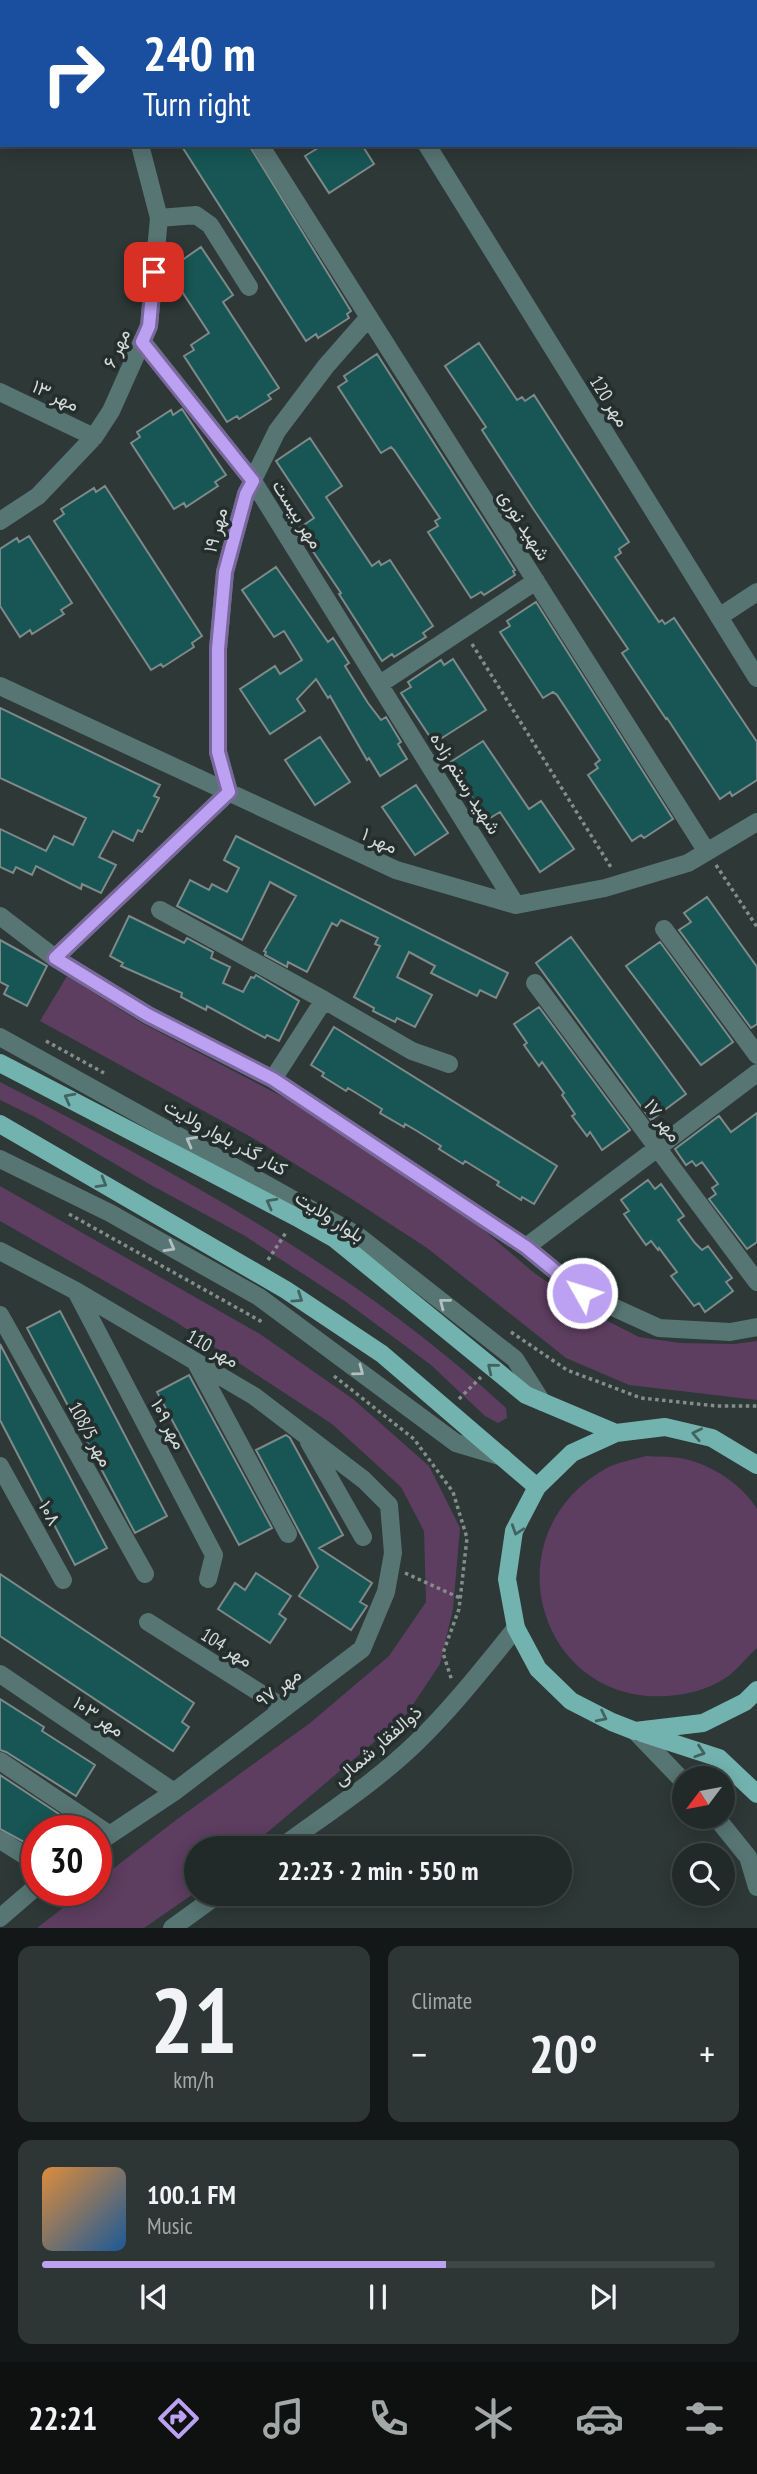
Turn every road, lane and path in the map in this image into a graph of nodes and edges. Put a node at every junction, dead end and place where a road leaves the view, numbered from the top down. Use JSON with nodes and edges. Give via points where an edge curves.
{"nodes":[{"id":1,"x":141,"y":147,"type":"edge"},
{"id":2,"x":261,"y":147,"type":"edge"},
{"id":3,"x":427,"y":147,"type":"edge"},
{"id":4,"x":159,"y":218,"type":"junction"},
{"id":5,"x":249,"y":287,"type":"dead end"},
{"id":6,"x":369,"y":317,"type":"junction"},
{"id":7,"x":142,"y":342,"type":"junction"},
{"id":8,"x":0,"y":392,"type":"edge"},
{"id":9,"x":94,"y":437,"type":"junction"},
{"id":10,"x":253,"y":481,"type":"junction"},
{"id":11,"x":0,"y":521,"type":"edge"},
{"id":12,"x":536,"y":581,"type":"junction"},
{"id":13,"x":757,"y":592,"type":"edge"},
{"id":14,"x":719,"y":617,"type":"junction"},
{"id":15,"x":463,"y":629,"type":"junction"},
{"id":16,"x":757,"y":678,"type":"edge"},
{"id":17,"x":380,"y":684,"type":"junction"},
{"id":18,"x":0,"y":686,"type":"edge"},
{"id":19,"x":229,"y":792,"type":"junction"},
{"id":20,"x":757,"y":822,"type":"edge"},
{"id":21,"x":707,"y":852,"type":"junction"},
{"id":22,"x":621,"y":883,"type":"junction"},
{"id":23,"x":516,"y":905,"type":"junction"},
{"id":24,"x":160,"y":910,"type":"dead end"},
{"id":25,"x":0,"y":916,"type":"edge"},
{"id":26,"x":757,"y":927,"type":"edge"},
{"id":27,"x":664,"y":929,"type":"dead end"},
{"id":28,"x":55,"y":958,"type":"junction"},
{"id":29,"x":535,"y":983,"type":"dead end"},
{"id":30,"x":324,"y":1000,"type":"junction"},
{"id":31,"x":0,"y":1037,"type":"edge"},
{"id":32,"x":757,"y":1055,"type":"edge"},
{"id":33,"x":0,"y":1063,"type":"edge"},
{"id":34,"x":449,"y":1064,"type":"dead end"},
{"id":35,"x":757,"y":1073,"type":"edge"},
{"id":36,"x":273,"y":1079,"type":"junction"},
{"id":37,"x":0,"y":1124,"type":"edge"},
{"id":38,"x":657,"y":1146,"type":"junction"},
{"id":39,"x":0,"y":1159,"type":"edge"},
{"id":40,"x":59,"y":1208,"type":"dead end"},
{"id":41,"x":296,"y":1217,"type":"junction"},
{"id":42,"x":526,"y":1247,"type":"junction"},
{"id":43,"x":0,"y":1251,"type":"edge"},
{"id":44,"x":259,"y":1274,"type":"junction"},
{"id":45,"x":757,"y":1282,"type":"edge"},
{"id":46,"x":247,"y":1290,"type":"junction"},
{"id":47,"x":76,"y":1291,"type":"junction"},
{"id":48,"x":235,"y":1308,"type":"junction"},
{"id":49,"x":0,"y":1315,"type":"edge"},
{"id":50,"x":264,"y":1324,"type":"dead end"},
{"id":51,"x":757,"y":1327,"type":"edge"},
{"id":52,"x":515,"y":1335,"type":"dead end"},
{"id":53,"x":504,"y":1350,"type":"junction"},
{"id":54,"x":195,"y":1361,"type":"junction"},
{"id":55,"x":491,"y":1367,"type":"junction"},
{"id":56,"x":328,"y":1371,"type":"dead end"},
{"id":57,"x":542,"y":1402,"type":"junction"},
{"id":58,"x":448,"y":1410,"type":"junction"},
{"id":59,"x":617,"y":1433,"type":"junction"},
{"id":60,"x":305,"y":1435,"type":"junction"},
{"id":61,"x":502,"y":1457,"type":"junction"},
{"id":62,"x":756,"y":1463,"type":"edge"},
{"id":63,"x":0,"y":1466,"type":"edge"},
{"id":64,"x":537,"y":1487,"type":"junction"},
{"id":65,"x":389,"y":1505,"type":"joint"},
{"id":66,"x":288,"y":1534,"type":"dead end"},
{"id":67,"x":363,"y":1537,"type":"dead end"},
{"id":68,"x":390,"y":1566,"type":"junction"},
{"id":69,"x":145,"y":1574,"type":"dead end"},
{"id":70,"x":208,"y":1578,"type":"dead end"},
{"id":71,"x":63,"y":1580,"type":"dead end"},
{"id":72,"x":460,"y":1598,"type":"junction"},
{"id":73,"x":148,"y":1622,"type":"dead end"},
{"id":74,"x":516,"y":1628,"type":"junction"},
{"id":75,"x":0,"y":1674,"type":"edge"},
{"id":76,"x":757,"y":1690,"type":"edge"},
{"id":77,"x":458,"y":1698,"type":"junction"},
{"id":78,"x":284,"y":1708,"type":"junction"},
{"id":79,"x":635,"y":1731,"type":"junction"},
{"id":80,"x":0,"y":1761,"type":"edge"},
{"id":81,"x":672,"y":1770,"type":"edge"},
{"id":82,"x":174,"y":1792,"type":"junction"},
{"id":83,"x":757,"y":1794,"type":"edge"},
{"id":84,"x":71,"y":1815,"type":"edge"},
{"id":85,"x":725,"y":1829,"type":"edge"},
{"id":86,"x":112,"y":1833,"type":"edge"},
{"id":87,"x":296,"y":1836,"type":"edge"},
{"id":88,"x":0,"y":1840,"type":"edge"},
{"id":89,"x":21,"y":1853,"type":"edge"},
{"id":90,"x":757,"y":1887,"type":"edge"},
{"id":91,"x":21,"y":1900,"type":"edge"},
{"id":92,"x":202,"y":1906,"type":"edge"},
{"id":93,"x":0,"y":1918,"type":"edge"},
{"id":94,"x":172,"y":1928,"type":"edge"}],
"edges":[{"from":1,"to":4,"type":"street","name":"مهر ۶"},
{"from":2,"to":6,"type":"street","name":"شهید نوری"},
{"from":3,"to":14,"type":"street","name":"مهر 120"},
{"from":4,"to":5,"type":"street","via":[[196,215],[210,225]]},
{"from":4,"to":7,"type":"street","name":"مهر ۶","via":[[149,326]]},
{"from":6,"to":10,"type":"street","name":"مهر ۱۹","via":[[277,431]]},
{"from":6,"to":12,"type":"street","name":"شهید نوری"},
{"from":7,"to":9,"type":"street","name":"مهر ۶"},
{"from":7,"to":10,"type":"street","name":"مهر بیست"},
{"from":8,"to":9,"type":"street","name":"مهر ۱۳"},
{"from":9,"to":11,"type":"street","name":"مهر ۶","via":[[38,496]]},
{"from":10,"to":17,"type":"street","name":"مهر بیست"},
{"from":10,"to":19,"type":"street","name":"مهر ۱۹","via":[[225,572],[218,649],[218,752]]},
{"from":12,"to":15,"type":"street"},
{"from":12,"to":21,"type":"street","name":"شهید نوری"},
{"from":13,"to":14,"type":"street"},
{"from":14,"to":16,"type":"street","name":"مهر 120"},
{"from":15,"to":17,"type":"street"},
{"from":15,"to":22,"type":"path"},
{"from":17,"to":23,"type":"street","name":"شهید رستم زاده"},
{"from":18,"to":19,"type":"street","name":"مهر ۱"},
{"from":19,"to":23,"type":"street","name":"مهر ۱","via":[[396,870]]},
{"from":19,"to":28,"type":"street"},
{"from":20,"to":21,"type":"street","name":"مهر ۱"},
{"from":21,"to":22,"type":"street","name":"مهر ۱","via":[[688,863]]},
{"from":21,"to":26,"type":"path"},
{"from":22,"to":23,"type":"street","name":"مهر ۱"},
{"from":24,"to":30,"type":"street"},
{"from":25,"to":28,"type":"street"},
{"from":27,"to":32,"type":"street"},
{"from":28,"to":36,"type":"street","via":[[148,1015]]},
{"from":29,"to":38,"type":"street","name":"مهر ۱۷"},
{"from":30,"to":34,"type":"street","via":[[412,1051]]},
{"from":30,"to":36,"type":"street"},
{"from":53,"to":31,"type":"street","name":"کنار گذر بلوار ولایت","one_way":true,"via":[[357,1235]]},
{"from":41,"to":33,"type":"main road","name":"بلوار ولایت","one_way":true},
{"from":35,"to":38,"type":"street"},
{"from":36,"to":42,"type":"street"},
{"from":37,"to":44,"type":"main road","one_way":true},
{"from":38,"to":42,"type":"street"},
{"from":38,"to":45,"type":"street","name":"مهر ۱۷"},
{"from":39,"to":46,"type":"street","one_way":true,"via":[[110,1213]]},
{"from":40,"to":48,"type":"path"},
{"from":41,"to":44,"type":"path"},
{"from":41,"to":55,"type":"main road","name":"بلوار ولایت","via":[[335,1239]]},
{"from":42,"to":51,"type":"street","via":[[582,1293],[659,1328],[730,1332]]},
{"from":43,"to":47,"type":"street","name":"مهر 110"},
{"from":44,"to":58,"type":"main road","one_way":true,"via":[[382,1354]]},
{"from":46,"to":48,"type":"path"},
{"from":46,"to":61,"type":"street","one_way":true,"via":[[456,1443]]},
{"from":47,"to":54,"type":"street","name":"مهر 110"},
{"from":47,"to":70,"type":"street","name":"مهر ۱۰۹","via":[[214,1555]]},
{"from":48,"to":50,"type":"path"},
{"from":49,"to":69,"type":"street","name":"مهر 108/5"},
{"from":52,"to":53,"type":"path"},
{"from":53,"to":57,"type":"street","name":"کنار گذر بلوار ولایت","via":[[515,1359]]},
{"from":54,"to":60,"type":"street","name":"مهر 110","via":[[254,1396]]},
{"from":54,"to":66,"type":"street"},
{"from":57,"to":55,"type":"main road","name":"بلوار ولایت","one_way":true},
{"from":55,"to":58,"type":"path"},
{"from":56,"to":72,"type":"path","via":[[414,1439],[453,1492],[467,1538]]},
{"from":57,"to":59,"type":"main road","name":"بلوار ولایت"},
{"from":58,"to":61,"type":"main road"},
{"from":62,"to":59,"type":"main road","one_way":true,"via":[[712,1438],[665,1427]]},
{"from":59,"to":64,"type":"main road","via":[[572,1453]]},
{"from":60,"to":65,"type":"street","name":"مهر 110"},
{"from":60,"to":67,"type":"street"},
{"from":61,"to":64,"type":"main road"},
{"from":63,"to":71,"type":"street","name":"۱۰۸"},
{"from":64,"to":74,"type":"main road","one_way":true,"via":[[514,1531],[507,1579]]},
{"from":65,"to":68,"type":"street","name":"مهر ۹۷"},
{"from":68,"to":72,"type":"path"},
{"from":68,"to":78,"type":"street","name":"مهر ۹۷","via":[[386,1592],[362,1649]]},
{"from":72,"to":77,"type":"path","via":[[443,1653]]},
{"from":73,"to":78,"type":"street","name":"مهر 104"},
{"from":74,"to":77,"type":"street","name":"ذوالفقار شمالی"},
{"from":74,"to":79,"type":"main road","one_way":true,"via":[[538,1669],[571,1701]]},
{"from":75,"to":82,"type":"street","name":"مهر ۱۰۳"},
{"from":76,"to":79,"type":"main road","via":[[745,1702],[703,1723]]},
{"from":77,"to":87,"type":"street","name":"ذوالفقار شمالی","via":[[416,1744]]},
{"from":78,"to":82,"type":"street","name":"مهر ۹۷"},
{"from":79,"to":81,"type":"street"},
{"from":79,"to":83,"type":"main road","one_way":true,"via":[[719,1758]]},
{"from":80,"to":84,"type":"street"},
{"from":82,"to":86,"type":"street","name":"مهر ۹۷"},
{"from":85,"to":90,"type":"street","via":[[748,1857]]},
{"from":88,"to":89,"type":"street"},
{"from":91,"to":93,"type":"street"},
{"from":92,"to":94,"type":"street"}]}
